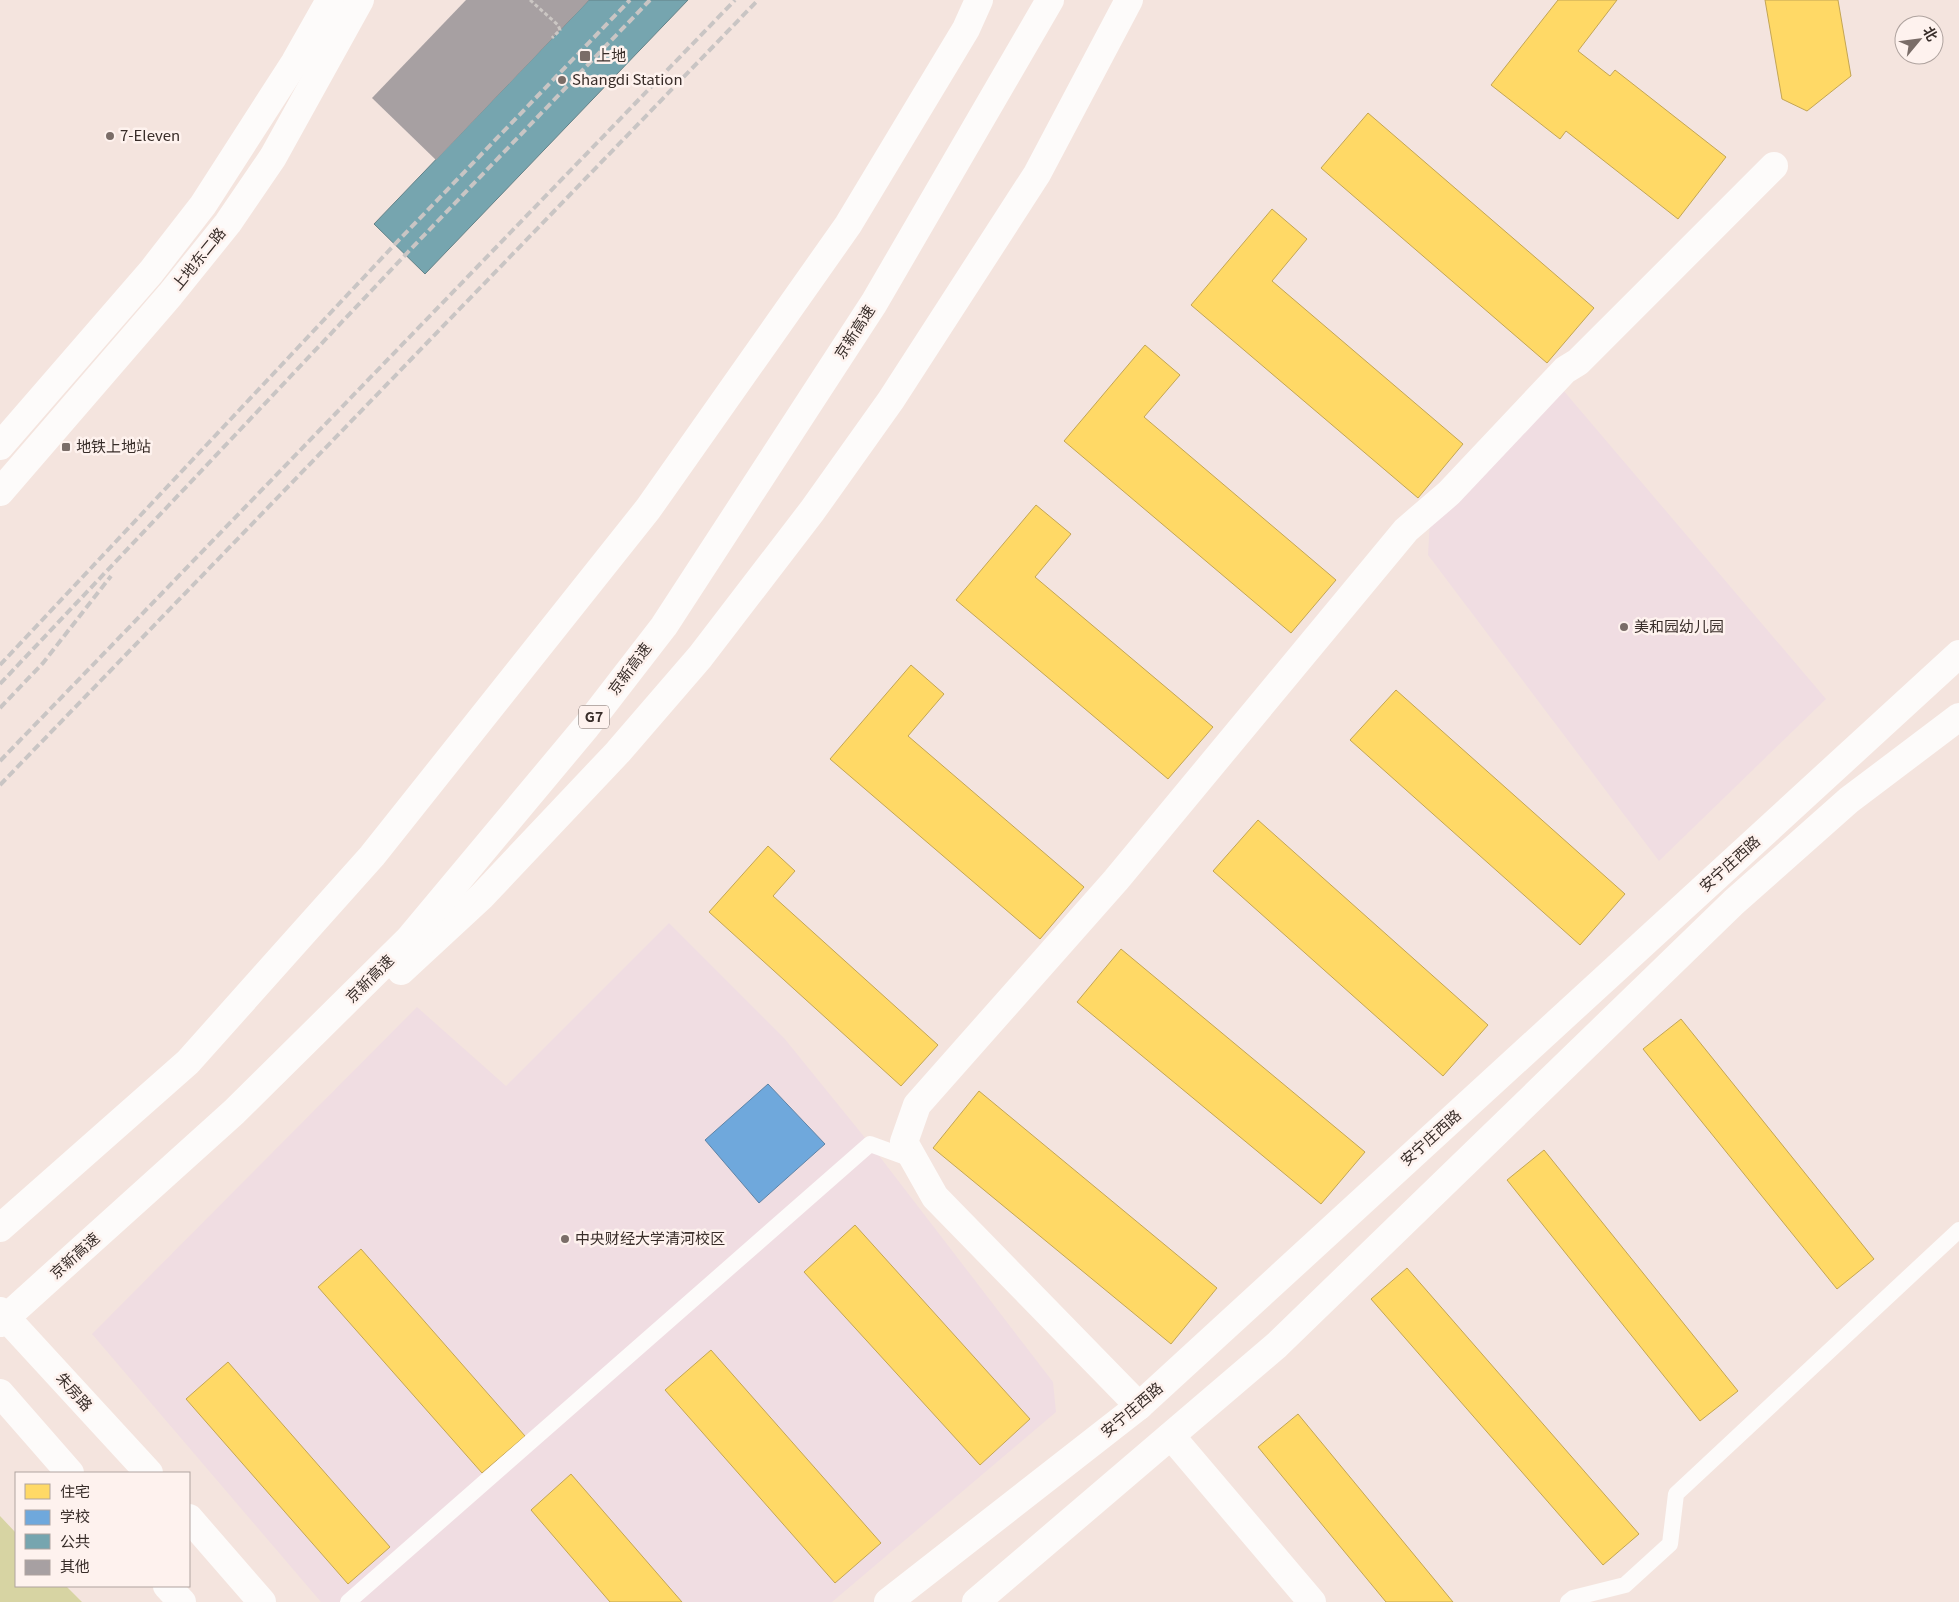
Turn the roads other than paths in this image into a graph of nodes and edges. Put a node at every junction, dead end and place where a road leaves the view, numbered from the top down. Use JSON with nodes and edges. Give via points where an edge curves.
{"nodes":[{"id":1,"x":330,"y":0,"type":"edge"},
{"id":2,"x":360,"y":0,"type":"edge"},
{"id":3,"x":979,"y":0,"type":"edge"},
{"id":4,"x":1050,"y":0,"type":"edge"},
{"id":5,"x":1129,"y":0,"type":"edge"},
{"id":6,"x":1774,"y":166,"type":"dead end"},
{"id":7,"x":0,"y":446,"type":"edge"},
{"id":8,"x":0,"y":492,"type":"edge"},
{"id":9,"x":1959,"y":654,"type":"edge"},
{"id":10,"x":1959,"y":716,"type":"edge"},
{"id":11,"x":234,"y":1112,"type":"junction"},
{"id":12,"x":914,"y":1160,"type":"junction"},
{"id":13,"x":0,"y":1228,"type":"edge"},
{"id":14,"x":1959,"y":1230,"type":"edge"},
{"id":15,"x":0,"y":1311,"type":"edge"},
{"id":16,"x":0,"y":1323,"type":"edge"},
{"id":17,"x":0,"y":1393,"type":"edge"},
{"id":18,"x":1139,"y":1406,"type":"junction"},
{"id":19,"x":1171,"y":1436,"type":"junction"},
{"id":20,"x":69,"y":1472,"type":"edge"},
{"id":21,"x":148,"y":1472,"type":"edge"},
{"id":22,"x":190,"y":1519,"type":"edge"},
{"id":23,"x":168,"y":1587,"type":"edge"},
{"id":24,"x":182,"y":1602,"type":"edge"},
{"id":25,"x":262,"y":1602,"type":"edge"},
{"id":26,"x":348,"y":1602,"type":"edge"},
{"id":27,"x":888,"y":1602,"type":"edge"},
{"id":28,"x":976,"y":1602,"type":"edge"},
{"id":29,"x":1312,"y":1602,"type":"edge"},
{"id":30,"x":1568,"y":1602,"type":"edge"}],
"edges":[{"from":1,"to":7,"type":"main road","name":"上地东二路","via":[[295,62],[203,205],[151,272]]},
{"from":2,"to":8,"type":"main road","name":"上地东二路","via":[[273,157],[228,223]]},
{"from":3,"to":13,"type":"main road","via":[[966,28],[848,225],[648,509],[372,856],[188,1062]]},
{"from":4,"to":11,"type":"main road","name":"京新高速","number":"G7","via":[[874,303],[664,626],[586,727],[409,939]]},
{"from":5,"to":11,"type":"main road","via":[[1037,174],[892,400],[700,657],[618,752],[482,896],[403,969]]},
{"from":6,"to":12,"type":"main road","via":[[1578,362],[1565,370],[1449,493],[1406,530],[1116,880],[917,1105],[904,1142]]},
{"from":9,"to":18,"type":"main road","name":"安宁庄西路"},
{"from":10,"to":19,"type":"main road","via":[[1849,800],[1734,902],[1276,1345]]},
{"from":11,"to":16,"type":"main road","name":"京新高速","number":"G7"},
{"from":12,"to":18,"type":"main road","via":[[935,1197]]},
{"from":12,"to":26,"type":"lane","via":[[870,1144]]},
{"from":14,"to":30,"type":"lane","via":[[1676,1494],[1670,1544],[1625,1586]]},
{"from":15,"to":21,"type":"main road","name":"朱房路"},
{"from":17,"to":20,"type":"main road"},
{"from":18,"to":27,"type":"main road","name":"安宁庄西路"},
{"from":19,"to":28,"type":"main road"},
{"from":19,"to":29,"type":"main road"},
{"from":22,"to":25,"type":"main road"},
{"from":23,"to":24,"type":"main road"}]}
